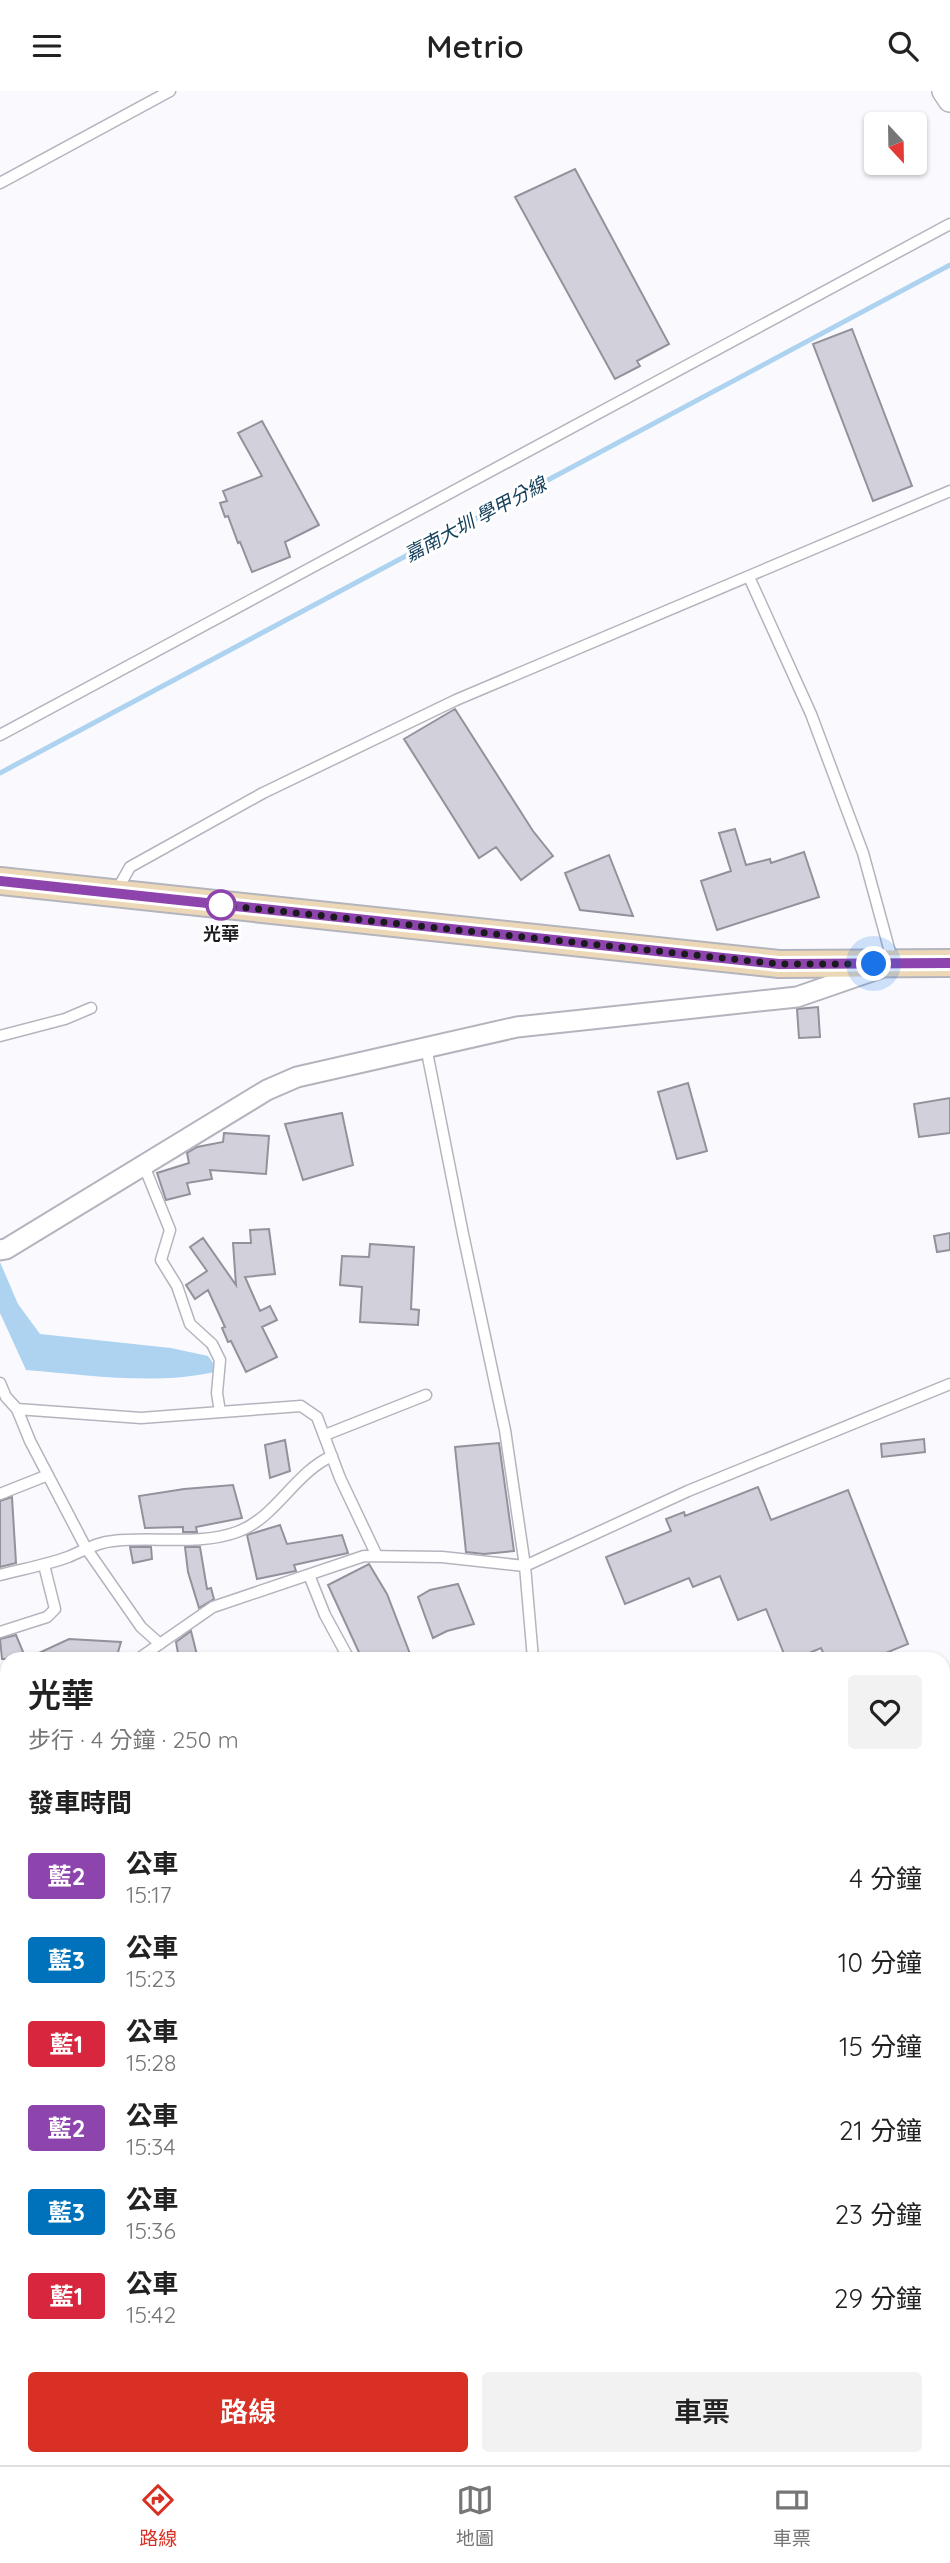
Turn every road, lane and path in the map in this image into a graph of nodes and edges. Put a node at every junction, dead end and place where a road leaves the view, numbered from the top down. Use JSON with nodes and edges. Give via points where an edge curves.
{"nodes":[{"id":1,"x":170,"y":91,"type":"edge"},
{"id":2,"x":944,"y":91,"type":"edge"},
{"id":3,"x":950,"y":100,"type":"edge"},
{"id":4,"x":0,"y":183,"type":"edge"},
{"id":5,"x":950,"y":224,"type":"edge"},
{"id":6,"x":950,"y":491,"type":"edge"},
{"id":7,"x":749,"y":577,"type":"junction"},
{"id":8,"x":0,"y":735,"type":"edge"},
{"id":9,"x":0,"y":881,"type":"edge"},
{"id":10,"x":115,"y":894,"type":"junction"},
{"id":11,"x":894,"y":963,"type":"junction"},
{"id":12,"x":949,"y":968,"type":"edge"},
{"id":13,"x":91,"y":1008,"type":"dead end"},
{"id":14,"x":0,"y":1036,"type":"edge"},
{"id":15,"x":426,"y":1047,"type":"junction"},
{"id":16,"x":144,"y":1166,"type":"junction"},
{"id":17,"x":0,"y":1250,"type":"edge"},
{"id":18,"x":0,"y":1383,"type":"edge"},
{"id":19,"x":950,"y":1384,"type":"edge"},
{"id":20,"x":426,"y":1395,"type":"dead end"},
{"id":21,"x":17,"y":1409,"type":"junction"},
{"id":22,"x":220,"y":1412,"type":"junction"},
{"id":23,"x":325,"y":1435,"type":"junction"},
{"id":24,"x":332,"y":1456,"type":"junction"},
{"id":25,"x":48,"y":1475,"type":"junction"},
{"id":26,"x":0,"y":1494,"type":"edge"},
{"id":27,"x":86,"y":1548,"type":"junction"},
{"id":28,"x":377,"y":1556,"type":"junction"},
{"id":29,"x":44,"y":1565,"type":"junction"},
{"id":30,"x":525,"y":1566,"type":"junction"},
{"id":31,"x":0,"y":1575,"type":"edge"},
{"id":32,"x":309,"y":1575,"type":"junction"},
{"id":33,"x":0,"y":1632,"type":"edge"},
{"id":34,"x":160,"y":1644,"type":"junction"},
{"id":35,"x":148,"y":1652,"type":"edge"},
{"id":36,"x":345,"y":1652,"type":"edge"},
{"id":37,"x":532,"y":1652,"type":"edge"}],
"edges":[{"from":1,"to":4,"type":"lane"},
{"from":2,"to":3,"type":"street"},
{"from":5,"to":8,"type":"lane"},
{"from":6,"to":7,"type":"lane"},
{"from":7,"to":10,"type":"lane","via":[[456,700],[263,793],[130,867]]},
{"from":7,"to":11,"type":"lane","via":[[816,726],[863,853]]},
{"from":9,"to":10,"type":"main road"},
{"from":10,"to":11,"type":"main road","via":[[779,964]]},
{"from":11,"to":12,"type":"main road"},
{"from":11,"to":15,"type":"street","via":[[797,997],[517,1027]]},
{"from":13,"to":14,"type":"lane"},
{"from":15,"to":16,"type":"street","via":[[297,1077],[267,1090]]},
{"from":15,"to":30,"type":"lane","via":[[505,1430]]},
{"from":16,"to":17,"type":"street"},
{"from":16,"to":22,"type":"lane","via":[[170,1230],[161,1260],[177,1286],[190,1324],[212,1343],[220,1360]]},
{"from":18,"to":21,"type":"lane"},
{"from":19,"to":30,"type":"lane","via":[[688,1491]]},
{"from":20,"to":23,"type":"lane"},
{"from":21,"to":22,"type":"lane","via":[[141,1418]]},
{"from":21,"to":25,"type":"lane"},
{"from":22,"to":23,"type":"lane","via":[[302,1406],[317,1417]]},
{"from":23,"to":24,"type":"lane"},
{"from":24,"to":27,"type":"lane","via":[[315,1464],[256,1523],[235,1533],[202,1539],[112,1541]]},
{"from":24,"to":28,"type":"lane"},
{"from":25,"to":26,"type":"lane"},
{"from":25,"to":27,"type":"lane"},
{"from":27,"to":29,"type":"lane"},
{"from":27,"to":34,"type":"lane","via":[[141,1627]]},
{"from":28,"to":30,"type":"lane"},
{"from":28,"to":32,"type":"lane"},
{"from":29,"to":31,"type":"lane"},
{"from":29,"to":33,"type":"lane","via":[[55,1609],[47,1617]]},
{"from":30,"to":37,"type":"lane"},
{"from":32,"to":34,"type":"lane","via":[[213,1607]]},
{"from":32,"to":36,"type":"lane"},
{"from":34,"to":35,"type":"lane"}]}
